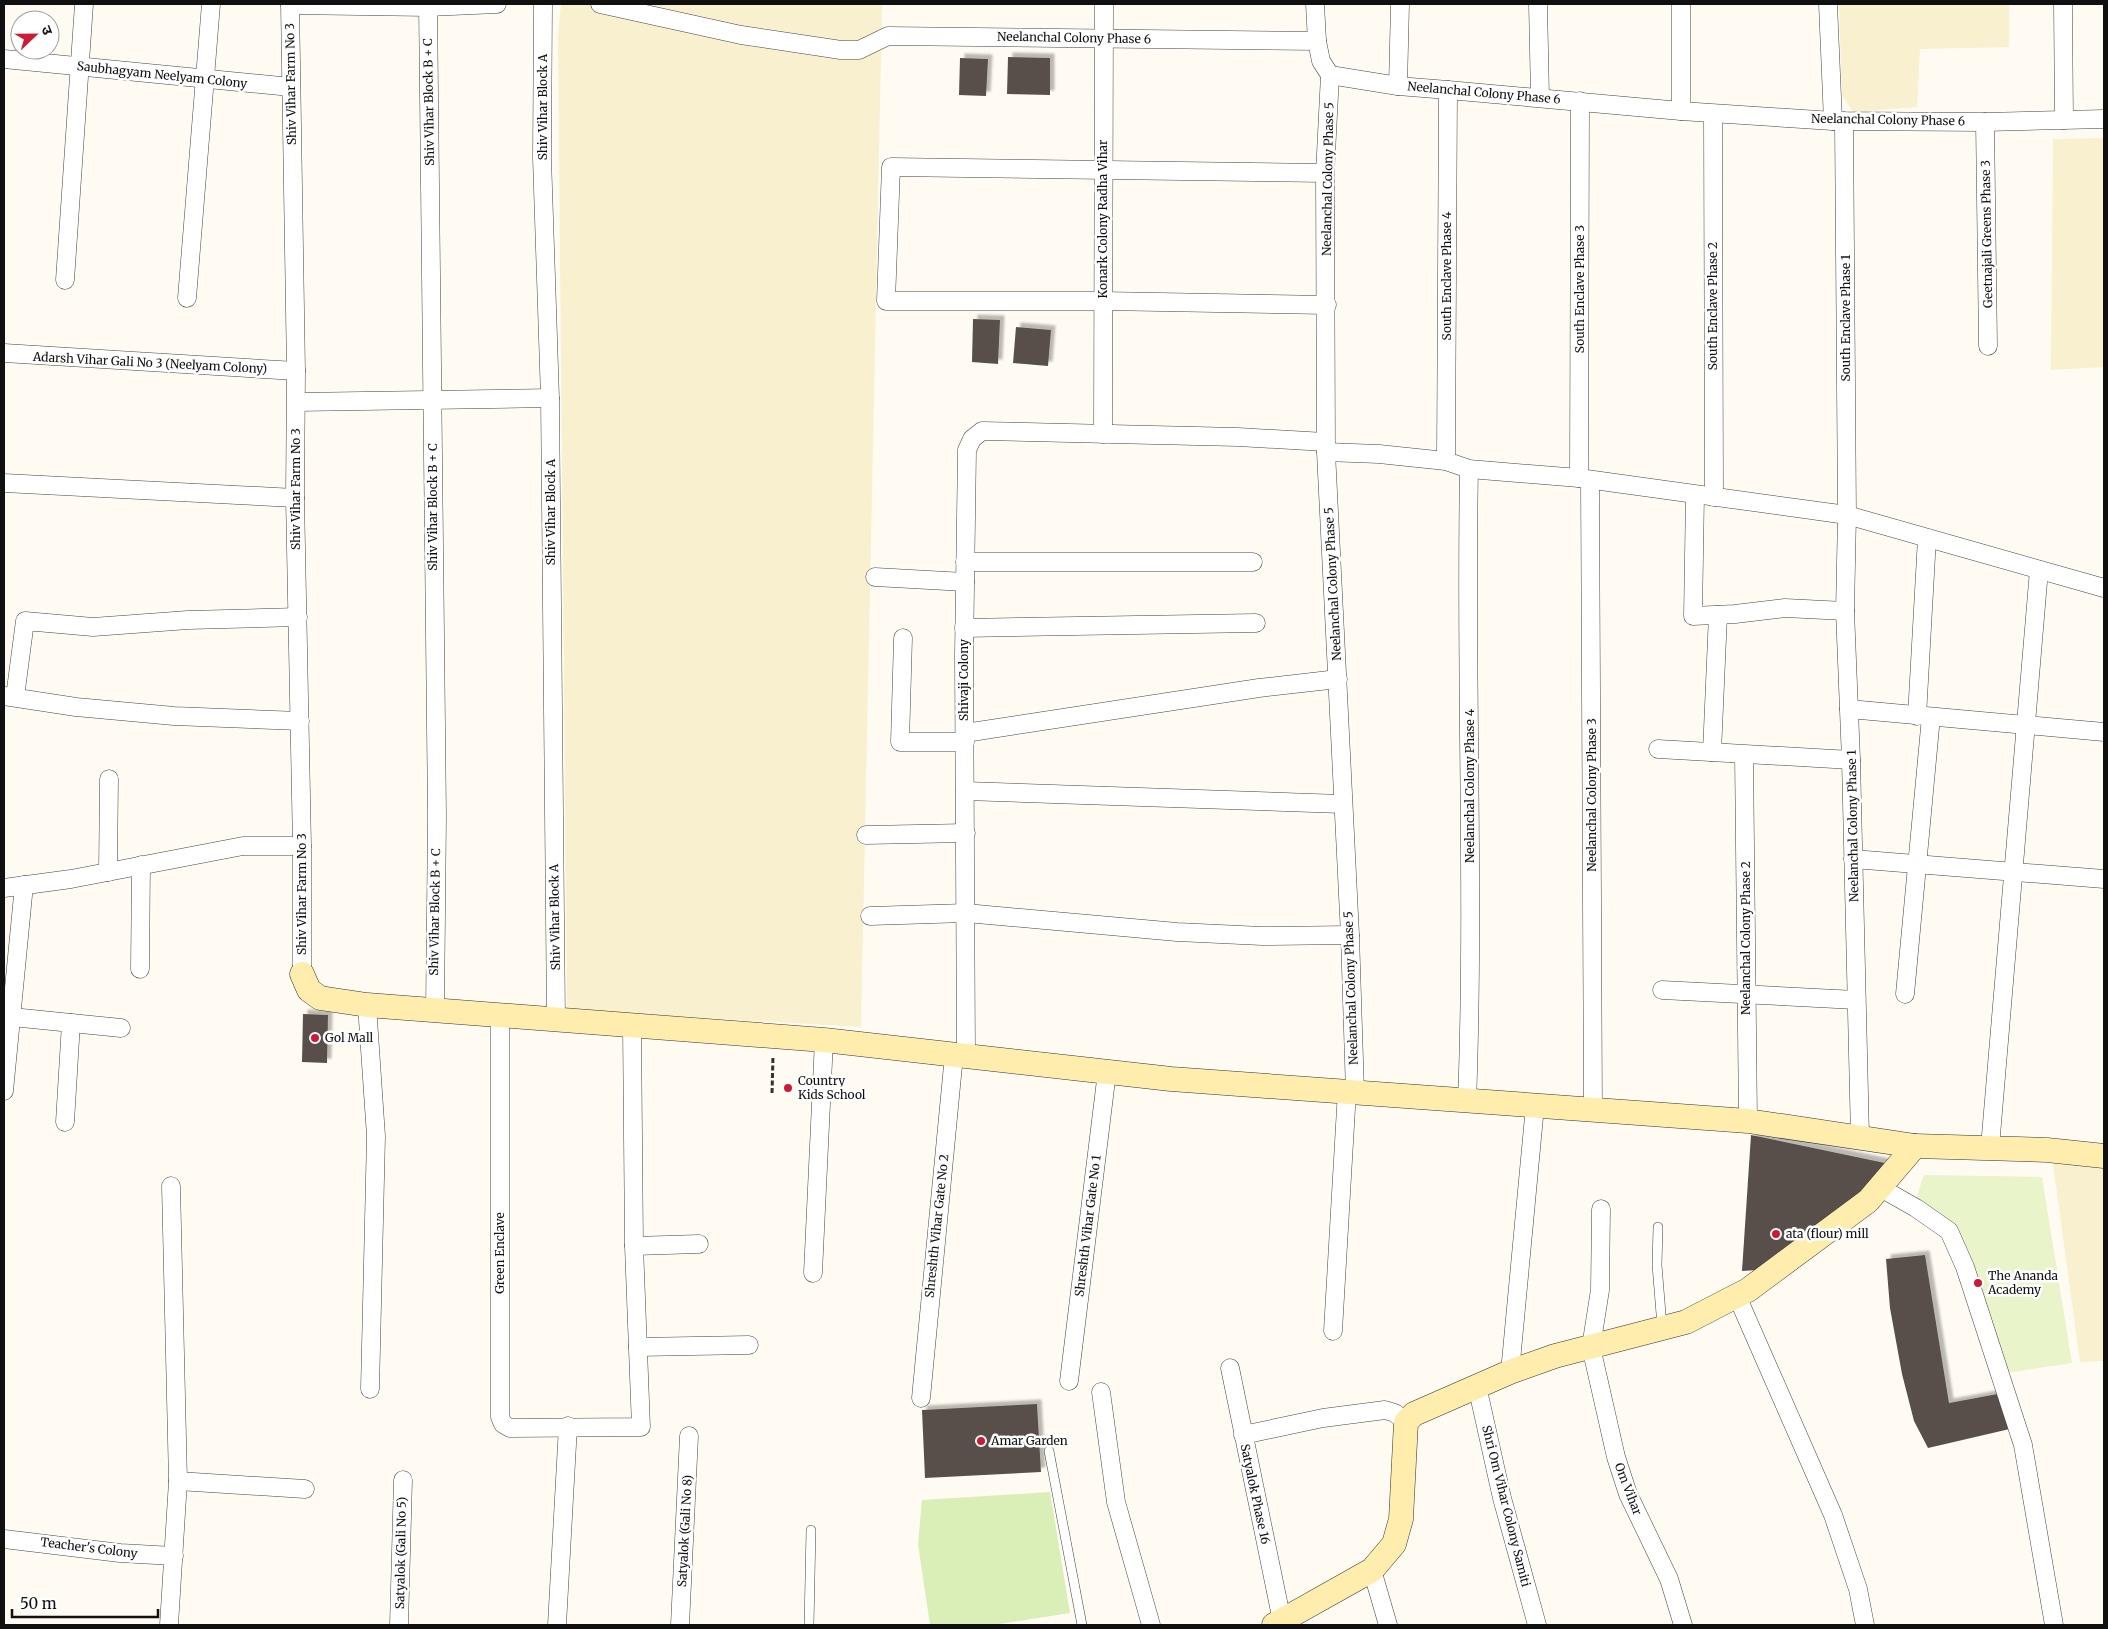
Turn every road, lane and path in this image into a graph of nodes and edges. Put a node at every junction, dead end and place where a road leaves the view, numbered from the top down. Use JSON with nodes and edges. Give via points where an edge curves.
{"nodes":[{"id":1,"x":84,"y":4,"type":"edge"},
{"id":2,"x":210,"y":4,"type":"edge"},
{"id":3,"x":290,"y":4,"type":"edge"},
{"id":4,"x":496,"y":4,"type":"edge"},
{"id":5,"x":543,"y":4,"type":"edge"},
{"id":6,"x":600,"y":4,"type":"edge"},
{"id":7,"x":1104,"y":4,"type":"edge"},
{"id":8,"x":1315,"y":4,"type":"edge"},
{"id":9,"x":1400,"y":4,"type":"edge"},
{"id":10,"x":1538,"y":4,"type":"edge"},
{"id":11,"x":1681,"y":4,"type":"edge"},
{"id":12,"x":1828,"y":4,"type":"edge"},
{"id":13,"x":2063,"y":4,"type":"edge"},
{"id":14,"x":428,"y":5,"type":"edge"},
{"id":15,"x":1104,"y":38,"type":"junction"},
{"id":16,"x":1317,"y":41,"type":"junction"},
{"id":17,"x":4,"y":59,"type":"edge"},
{"id":18,"x":78,"y":66,"type":"junction"},
{"id":19,"x":1330,"y":75,"type":"junction"},
{"id":20,"x":205,"y":80,"type":"junction"},
{"id":21,"x":1398,"y":86,"type":"junction"},
{"id":22,"x":291,"y":88,"type":"junction"},
{"id":23,"x":1448,"y":90,"type":"junction"},
{"id":24,"x":1540,"y":97,"type":"junction"},
{"id":25,"x":1580,"y":101,"type":"junction"},
{"id":26,"x":1681,"y":111,"type":"junction"},
{"id":27,"x":1713,"y":114,"type":"junction"},
{"id":28,"x":2104,"y":119,"type":"edge"},
{"id":29,"x":2064,"y":120,"type":"junction"},
{"id":30,"x":1839,"y":121,"type":"junction"},
{"id":31,"x":1985,"y":122,"type":"junction"},
{"id":32,"x":1103,"y":170,"type":"junction"},
{"id":33,"x":1325,"y":173,"type":"junction"},
{"id":34,"x":65,"y":280,"type":"dead end"},
{"id":35,"x":186,"y":298,"type":"dead end"},
{"id":36,"x":1103,"y":301,"type":"junction"},
{"id":37,"x":1327,"y":305,"type":"junction"},
{"id":38,"x":1988,"y":346,"type":"dead end"},
{"id":39,"x":4,"y":353,"type":"edge"},
{"id":40,"x":296,"y":370,"type":"junction"},
{"id":41,"x":550,"y":398,"type":"junction"},
{"id":42,"x":432,"y":400,"type":"junction"},
{"id":43,"x":297,"y":402,"type":"junction"},
{"id":44,"x":1103,"y":434,"type":"junction"},
{"id":45,"x":1326,"y":447,"type":"junction"},
{"id":46,"x":1446,"y":462,"type":"junction"},
{"id":47,"x":1469,"y":469,"type":"junction"},
{"id":48,"x":1585,"y":479,"type":"junction"},
{"id":49,"x":4,"y":483,"type":"edge"},
{"id":50,"x":1695,"y":495,"type":"junction"},
{"id":51,"x":295,"y":498,"type":"junction"},
{"id":52,"x":1714,"y":498,"type":"junction"},
{"id":53,"x":1847,"y":515,"type":"junction"},
{"id":54,"x":1927,"y":538,"type":"junction"},
{"id":55,"x":965,"y":562,"type":"junction"},
{"id":56,"x":1253,"y":562,"type":"dead end"},
{"id":57,"x":2039,"y":570,"type":"junction"},
{"id":58,"x":875,"y":578,"type":"dead end"},
{"id":59,"x":965,"y":582,"type":"junction"},
{"id":60,"x":2104,"y":588,"type":"edge"},
{"id":61,"x":1845,"y":611,"type":"junction"},
{"id":62,"x":1718,"y":615,"type":"junction"},
{"id":63,"x":298,"y":617,"type":"junction"},
{"id":64,"x":1256,"y":623,"type":"dead end"},
{"id":65,"x":964,"y":628,"type":"junction"},
{"id":66,"x":903,"y":638,"type":"dead end"},
{"id":67,"x":1338,"y":679,"type":"junction"},
{"id":68,"x":9,"y":696,"type":"edge"},
{"id":69,"x":1849,"y":709,"type":"junction"},
{"id":70,"x":1924,"y":717,"type":"junction"},
{"id":71,"x":300,"y":721,"type":"junction"},
{"id":72,"x":2026,"y":726,"type":"junction"},
{"id":73,"x":2104,"y":732,"type":"edge"},
{"id":74,"x":965,"y":737,"type":"junction"},
{"id":75,"x":1658,"y":749,"type":"dead end"},
{"id":76,"x":1712,"y":752,"type":"junction"},
{"id":77,"x":1744,"y":755,"type":"junction"},
{"id":78,"x":1851,"y":760,"type":"junction"},
{"id":79,"x":109,"y":779,"type":"dead end"},
{"id":80,"x":965,"y":791,"type":"junction"},
{"id":81,"x":1342,"y":804,"type":"junction"},
{"id":82,"x":966,"y":833,"type":"junction"},
{"id":83,"x":866,"y":835,"type":"dead end"},
{"id":84,"x":302,"y":846,"type":"junction"},
{"id":85,"x":1854,"y":859,"type":"junction"},
{"id":86,"x":1916,"y":864,"type":"junction"},
{"id":87,"x":141,"y":865,"type":"junction"},
{"id":88,"x":108,"y":872,"type":"junction"},
{"id":89,"x":2014,"y":872,"type":"junction"},
{"id":90,"x":2104,"y":879,"type":"edge"},
{"id":91,"x":24,"y":885,"type":"junction"},
{"id":92,"x":4,"y":888,"type":"edge"},
{"id":93,"x":966,"y":913,"type":"junction"},
{"id":94,"x":870,"y":916,"type":"dead end"},
{"id":95,"x":1350,"y":935,"type":"junction"},
{"id":96,"x":140,"y":969,"type":"dead end"},
{"id":97,"x":302,"y":974,"type":"joint"},
{"id":98,"x":1662,"y":990,"type":"dead end"},
{"id":99,"x":1905,"y":994,"type":"dead end"},
{"id":100,"x":1746,"y":995,"type":"junction"},
{"id":101,"x":1856,"y":1000,"type":"junction"},
{"id":102,"x":367,"y":1005,"type":"junction"},
{"id":103,"x":435,"y":1011,"type":"junction"},
{"id":104,"x":500,"y":1016,"type":"junction"},
{"id":105,"x":12,"y":1017,"type":"junction"},
{"id":106,"x":556,"y":1020,"type":"junction"},
{"id":107,"x":71,"y":1023,"type":"junction"},
{"id":108,"x":632,"y":1026,"type":"junction"},
{"id":109,"x":122,"y":1028,"type":"dead end"},
{"id":110,"x":774,"y":1036,"type":"junction"},
{"id":111,"x":824,"y":1040,"type":"junction"},
{"id":112,"x":960,"y":1056,"type":"junction"},
{"id":113,"x":1107,"y":1072,"type":"junction"},
{"id":114,"x":4,"y":1091,"type":"edge"},
{"id":115,"x":1351,"y":1092,"type":"junction"},
{"id":116,"x":772,"y":1093,"type":"dead end"},
{"id":117,"x":1467,"y":1102,"type":"junction"},
{"id":118,"x":1535,"y":1106,"type":"junction"},
{"id":119,"x":1593,"y":1111,"type":"junction"},
{"id":120,"x":1748,"y":1120,"type":"junction"},
{"id":121,"x":65,"y":1122,"type":"dead end"},
{"id":122,"x":1860,"y":1137,"type":"junction"},
{"id":123,"x":1915,"y":1146,"type":"junction"},
{"id":124,"x":1990,"y":1147,"type":"junction"},
{"id":125,"x":2104,"y":1156,"type":"edge"},
{"id":126,"x":171,"y":1186,"type":"dead end"},
{"id":127,"x":1879,"y":1187,"type":"junction"},
{"id":128,"x":1601,"y":1209,"type":"dead end"},
{"id":129,"x":1658,"y":1227,"type":"dead end"},
{"id":130,"x":699,"y":1244,"type":"dead end"},
{"id":131,"x":634,"y":1246,"type":"junction"},
{"id":132,"x":813,"y":1273,"type":"dead end"},
{"id":133,"x":1737,"y":1296,"type":"junction"},
{"id":134,"x":1662,"y":1329,"type":"junction"},
{"id":135,"x":1333,"y":1331,"type":"dead end"},
{"id":136,"x":749,"y":1345,"type":"dead end"},
{"id":137,"x":638,"y":1347,"type":"junction"},
{"id":138,"x":1591,"y":1347,"type":"junction"},
{"id":139,"x":1230,"y":1368,"type":"dead end"},
{"id":140,"x":1510,"y":1372,"type":"junction"},
{"id":141,"x":1069,"y":1381,"type":"dead end"},
{"id":142,"x":1477,"y":1386,"type":"junction"},
{"id":143,"x":370,"y":1388,"type":"dead end"},
{"id":144,"x":1101,"y":1392,"type":"dead end"},
{"id":145,"x":921,"y":1398,"type":"dead end"},
{"id":146,"x":1406,"y":1422,"type":"junction"},
{"id":147,"x":568,"y":1426,"type":"junction"},
{"id":148,"x":1243,"y":1435,"type":"junction"},
{"id":149,"x":689,"y":1436,"type":"dead end"},
{"id":150,"x":1049,"y":1451,"type":"dead end"},
{"id":151,"x":403,"y":1480,"type":"dead end"},
{"id":152,"x":178,"y":1481,"type":"junction"},
{"id":153,"x":306,"y":1489,"type":"dead end"},
{"id":154,"x":811,"y":1530,"type":"dead end"},
{"id":155,"x":4,"y":1539,"type":"edge"},
{"id":156,"x":174,"y":1556,"type":"junction"},
{"id":157,"x":1372,"y":1570,"type":"junction"},
{"id":158,"x":1278,"y":1623,"type":"edge"},
{"id":159,"x":169,"y":1625,"type":"edge"},
{"id":160,"x":399,"y":1625,"type":"edge"},
{"id":161,"x":557,"y":1625,"type":"edge"},
{"id":162,"x":680,"y":1625,"type":"edge"},
{"id":163,"x":809,"y":1625,"type":"edge"},
{"id":164,"x":1082,"y":1625,"type":"edge"},
{"id":165,"x":1151,"y":1625,"type":"edge"},
{"id":166,"x":1388,"y":1625,"type":"edge"},
{"id":167,"x":1537,"y":1625,"type":"edge"},
{"id":168,"x":1683,"y":1625,"type":"edge"},
{"id":169,"x":1865,"y":1625,"type":"edge"},
{"id":170,"x":2054,"y":1625,"type":"edge"}],
"edges":[{"from":1,"to":18,"type":"street"},
{"from":2,"to":20,"type":"street"},
{"from":3,"to":14,"type":"street"},
{"from":3,"to":22,"type":"street","name":"Shiv Vihar Farm No 3"},
{"from":4,"to":14,"type":"street"},
{"from":5,"to":41,"type":"street","name":"Shiv Vihar Block A","via":[[542,158]]},
{"from":6,"to":15,"type":"street","name":"Neelanchal Colony Phase 6","via":[[741,35],[841,50],[859,50],[888,36]]},
{"from":7,"to":15,"type":"street","name":"Konark Colony Radha Vihar"},
{"from":8,"to":16,"type":"street"},
{"from":9,"to":21,"type":"street"},
{"from":10,"to":24,"type":"street"},
{"from":11,"to":26,"type":"street"},
{"from":12,"to":30,"type":"street","name":"South Enclave Phase 1"},
{"from":13,"to":29,"type":"street"},
{"from":14,"to":42,"type":"street","name":"Shiv Vihar Block B + C"},
{"from":15,"to":16,"type":"street","name":"Neelanchal Colony Phase 6"},
{"from":15,"to":32,"type":"street","name":"Konark Colony Radha Vihar"},
{"from":16,"to":19,"type":"street","via":[[1321,62]]},
{"from":17,"to":18,"type":"street","name":"Saubhagyam Neelyam Colony"},
{"from":18,"to":20,"type":"street","name":"Saubhagyam Neelyam Colony"},
{"from":18,"to":34,"type":"street"},
{"from":19,"to":21,"type":"street","name":"Neelanchal Colony Phase 6"},
{"from":19,"to":33,"type":"street","name":"Neelanchal Colony Phase 5"},
{"from":20,"to":22,"type":"street","name":"Saubhagyam Neelyam Colony"},
{"from":20,"to":35,"type":"street"},
{"from":21,"to":23,"type":"street","name":"Neelanchal Colony Phase 6"},
{"from":22,"to":40,"type":"street","name":"Shiv Vihar Farm No 3"},
{"from":23,"to":24,"type":"street","name":"Neelanchal Colony Phase 6"},
{"from":23,"to":46,"type":"street","name":"South Enclave Phase 4"},
{"from":24,"to":25,"type":"street","name":"Neelanchal Colony Phase 6"},
{"from":25,"to":26,"type":"street","name":"Neelanchal Colony Phase 6"},
{"from":25,"to":48,"type":"street","name":"South Enclave Phase 3"},
{"from":26,"to":27,"type":"street","name":"Neelanchal Colony Phase 6"},
{"from":27,"to":30,"type":"street","name":"Neelanchal Colony Phase 6"},
{"from":27,"to":52,"type":"street","name":"South Enclave Phase 2"},
{"from":28,"to":29,"type":"street","name":"Neelanchal Colony Phase 6"},
{"from":29,"to":31,"type":"street","name":"Neelanchal Colony Phase 6"},
{"from":30,"to":31,"type":"street","name":"Neelanchal Colony Phase 6"},
{"from":30,"to":53,"type":"street","name":"South Enclave Phase 1"},
{"from":31,"to":38,"type":"street","name":"Geetnajali Greens Phase 3"},
{"from":32,"to":33,"type":"street"},
{"from":32,"to":36,"type":"street","name":"Konark Colony Radha Vihar"},
{"from":32,"to":36,"type":"street","via":[[891,166],[886,301]]},
{"from":33,"to":37,"type":"street","name":"Neelanchal Colony Phase 5"},
{"from":36,"to":37,"type":"street"},
{"from":36,"to":44,"type":"street","name":"Konark Colony Radha Vihar"},
{"from":37,"to":45,"type":"street","name":"Neelanchal Colony Phase 5"},
{"from":39,"to":40,"type":"street","name":"Adarsh Vihar Gali No 3 (Neelyam Colony)","via":[[44,358]]},
{"from":40,"to":43,"type":"street","name":"Shiv Vihar Farm No 3"},
{"from":41,"to":42,"type":"street"},
{"from":41,"to":106,"type":"street","name":"Shiv Vihar Block A"},
{"from":42,"to":43,"type":"street"},
{"from":42,"to":103,"type":"street","name":"Shiv Vihar Block B + C","via":[[437,816]]},
{"from":43,"to":51,"type":"street","name":"Shiv Vihar Farm No 3"},
{"from":44,"to":45,"type":"street","name":"Shivaji Colony","via":[[1238,437]]},
{"from":44,"to":55,"type":"street","name":"Shivaji Colony","via":[[982,431],[972,439],[967,450]]},
{"from":45,"to":46,"type":"street","name":"Shivaji Colony"},
{"from":45,"to":67,"type":"street","name":"Neelanchal Colony Phase 5"},
{"from":46,"to":47,"type":"street","name":"Shivaji Colony"},
{"from":47,"to":48,"type":"street","name":"Shivaji Colony"},
{"from":47,"to":117,"type":"street","name":"Neelanchal Colony Phase 4","via":[[1467,594],[1471,763]]},
{"from":48,"to":50,"type":"street","name":"Shivaji Colony"},
{"from":48,"to":119,"type":"street","name":"Neelanchal Colony Phase 3"},
{"from":49,"to":51,"type":"street"},
{"from":50,"to":52,"type":"street","name":"Shivaji Colony"},
{"from":50,"to":62,"type":"street","via":[[1693,616]]},
{"from":51,"to":63,"type":"street","name":"Shiv Vihar Farm No 3"},
{"from":52,"to":53,"type":"street","name":"Shivaji Colony"},
{"from":53,"to":54,"type":"street","name":"Shivaji Colony"},
{"from":53,"to":61,"type":"street","name":"Neelanchal Colony Phase 1"},
{"from":54,"to":57,"type":"street","name":"Shivaji Colony"},
{"from":54,"to":70,"type":"street"},
{"from":55,"to":56,"type":"street"},
{"from":55,"to":59,"type":"street","name":"Shivaji Colony"},
{"from":57,"to":60,"type":"street","name":"Shivaji Colony"},
{"from":57,"to":72,"type":"street"},
{"from":58,"to":59,"type":"street"},
{"from":59,"to":65,"type":"street","name":"Shivaji Colony"},
{"from":61,"to":62,"type":"street","via":[[1785,608]]},
{"from":61,"to":69,"type":"street","name":"Neelanchal Colony Phase 1"},
{"from":62,"to":76,"type":"street"},
{"from":63,"to":68,"type":"street","via":[[92,627],[24,621]]},
{"from":63,"to":71,"type":"street","name":"Shiv Vihar Farm No 3"},
{"from":64,"to":65,"type":"street"},
{"from":65,"to":74,"type":"street","name":"Shivaji Colony"},
{"from":66,"to":74,"type":"street","via":[[900,742]]},
{"from":67,"to":74,"type":"street","via":[[1258,688]]},
{"from":67,"to":81,"type":"street","name":"Neelanchal Colony Phase 5"},
{"from":68,"to":71,"type":"street","via":[[76,707],[174,716]]},
{"from":69,"to":70,"type":"street"},
{"from":69,"to":78,"type":"street","name":"Neelanchal Colony Phase 1"},
{"from":70,"to":72,"type":"street"},
{"from":70,"to":86,"type":"street"},
{"from":71,"to":84,"type":"street","name":"Shiv Vihar Farm No 3"},
{"from":72,"to":73,"type":"street"},
{"from":72,"to":89,"type":"street"},
{"from":74,"to":80,"type":"street","name":"Shivaji Colony"},
{"from":75,"to":76,"type":"street"},
{"from":76,"to":77,"type":"street"},
{"from":77,"to":78,"type":"street"},
{"from":77,"to":100,"type":"street","name":"Neelanchal Colony Phase 2"},
{"from":78,"to":85,"type":"street","name":"Neelanchal Colony Phase 1"},
{"from":79,"to":88,"type":"street"},
{"from":80,"to":81,"type":"street"},
{"from":80,"to":82,"type":"street","name":"Shivaji Colony"},
{"from":81,"to":95,"type":"street","name":"Neelanchal Colony Phase 5"},
{"from":82,"to":83,"type":"street"},
{"from":82,"to":93,"type":"street","name":"Shivaji Colony"},
{"from":84,"to":87,"type":"street","via":[[243,846]]},
{"from":84,"to":97,"type":"street","name":"Shiv Vihar Farm No 3"},
{"from":85,"to":86,"type":"street"},
{"from":85,"to":101,"type":"street","name":"Neelanchal Colony Phase 1"},
{"from":86,"to":89,"type":"street"},
{"from":86,"to":99,"type":"street"},
{"from":87,"to":88,"type":"street"},
{"from":87,"to":96,"type":"street"},
{"from":88,"to":91,"type":"street"},
{"from":89,"to":90,"type":"street"},
{"from":89,"to":124,"type":"street"},
{"from":91,"to":92,"type":"street"},
{"from":91,"to":105,"type":"street"},
{"from":93,"to":94,"type":"street"},
{"from":93,"to":95,"type":"street","via":[[1177,932],[1262,936]]},
{"from":93,"to":112,"type":"street","name":"Shivaji Colony"},
{"from":95,"to":115,"type":"street","name":"Neelanchal Colony Phase 5"},
{"from":97,"to":102,"type":"street","via":[[309,990],[320,998]]},
{"from":98,"to":100,"type":"street"},
{"from":100,"to":101,"type":"street"},
{"from":100,"to":120,"type":"street","name":"Neelanchal Colony Phase 2"},
{"from":101,"to":122,"type":"street","name":"Neelanchal Colony Phase 1"},
{"from":102,"to":103,"type":"street"},
{"from":102,"to":143,"type":"street","via":[[376,1136]]},
{"from":103,"to":104,"type":"street"},
{"from":104,"to":106,"type":"street"},
{"from":104,"to":147,"type":"street","name":"Green Enclave","via":[[500,1417],[510,1428]]},
{"from":105,"to":107,"type":"street"},
{"from":105,"to":114,"type":"street"},
{"from":106,"to":108,"type":"street"},
{"from":107,"to":109,"type":"street"},
{"from":107,"to":121,"type":"street"},
{"from":108,"to":110,"type":"street"},
{"from":108,"to":131,"type":"street"},
{"from":110,"to":111,"type":"street"},
{"from":110,"to":116,"type":"path"},
{"from":111,"to":112,"type":"street"},
{"from":111,"to":132,"type":"street"},
{"from":112,"to":113,"type":"street"},
{"from":112,"to":145,"type":"street","name":"Shreshth Vihar Gate No 2"},
{"from":113,"to":115,"type":"street"},
{"from":113,"to":141,"type":"street","name":"Shreshth Vihar Gate No 1"},
{"from":115,"to":117,"type":"street"},
{"from":115,"to":135,"type":"street","name":"Neelanchal Colony Phase 5"},
{"from":117,"to":118,"type":"street"},
{"from":118,"to":119,"type":"street"},
{"from":118,"to":140,"type":"street"},
{"from":119,"to":120,"type":"street"},
{"from":120,"to":122,"type":"street"},
{"from":122,"to":123,"type":"street"},
{"from":123,"to":124,"type":"street"},
{"from":123,"to":127,"type":"street"},
{"from":124,"to":125,"type":"street"},
{"from":126,"to":152,"type":"street"},
{"from":127,"to":133,"type":"street","via":[[1868,1201]]},
{"from":127,"to":170,"type":"street","via":[[1949,1231],[1965,1267],[2023,1445]]},
{"from":128,"to":138,"type":"street","via":[[1600,1290]]},
{"from":129,"to":134,"type":"lane"},
{"from":130,"to":131,"type":"street"},
{"from":131,"to":137,"type":"street"},
{"from":133,"to":134,"type":"street","via":[[1686,1322]]},
{"from":133,"to":169,"type":"street","via":[[1833,1515],[1858,1590]]},
{"from":134,"to":138,"type":"street"},
{"from":136,"to":137,"type":"street"},
{"from":137,"to":147,"type":"street","name":"Green Enclave","via":[[640,1427]]},
{"from":138,"to":140,"type":"street"},
{"from":138,"to":168,"type":"street","name":"Om Vihar","via":[[1616,1457],[1628,1494],[1668,1579]]},
{"from":139,"to":148,"type":"street","name":"Satyalok Phase 16"},
{"from":140,"to":142,"type":"street"},
{"from":142,"to":146,"type":"street","via":[[1414,1414]]},
{"from":142,"to":167,"type":"street","name":"Shri Om Vihar Colony Samiti","via":[[1516,1552]]},
{"from":144,"to":165,"type":"street","via":[[1116,1502]]},
{"from":146,"to":148,"type":"street","via":[[1395,1413],[1384,1410],[1323,1418]]},
{"from":146,"to":157,"type":"street","via":[[1401,1519],[1394,1544]]},
{"from":147,"to":161,"type":"street"},
{"from":148,"to":158,"type":"street","name":"Satyalok Phase 16"},
{"from":149,"to":162,"type":"street","name":"Satyalok (Gali No 8)"},
{"from":150,"to":164,"type":"lane"},
{"from":151,"to":160,"type":"street","name":"Satyalok (Gali No 5)"},
{"from":152,"to":153,"type":"street"},
{"from":152,"to":156,"type":"street"},
{"from":154,"to":163,"type":"lane"},
{"from":155,"to":156,"type":"street","name":"Teacher's Colony"},
{"from":156,"to":159,"type":"street"},
{"from":157,"to":158,"type":"street"},
{"from":157,"to":166,"type":"street"}]}
